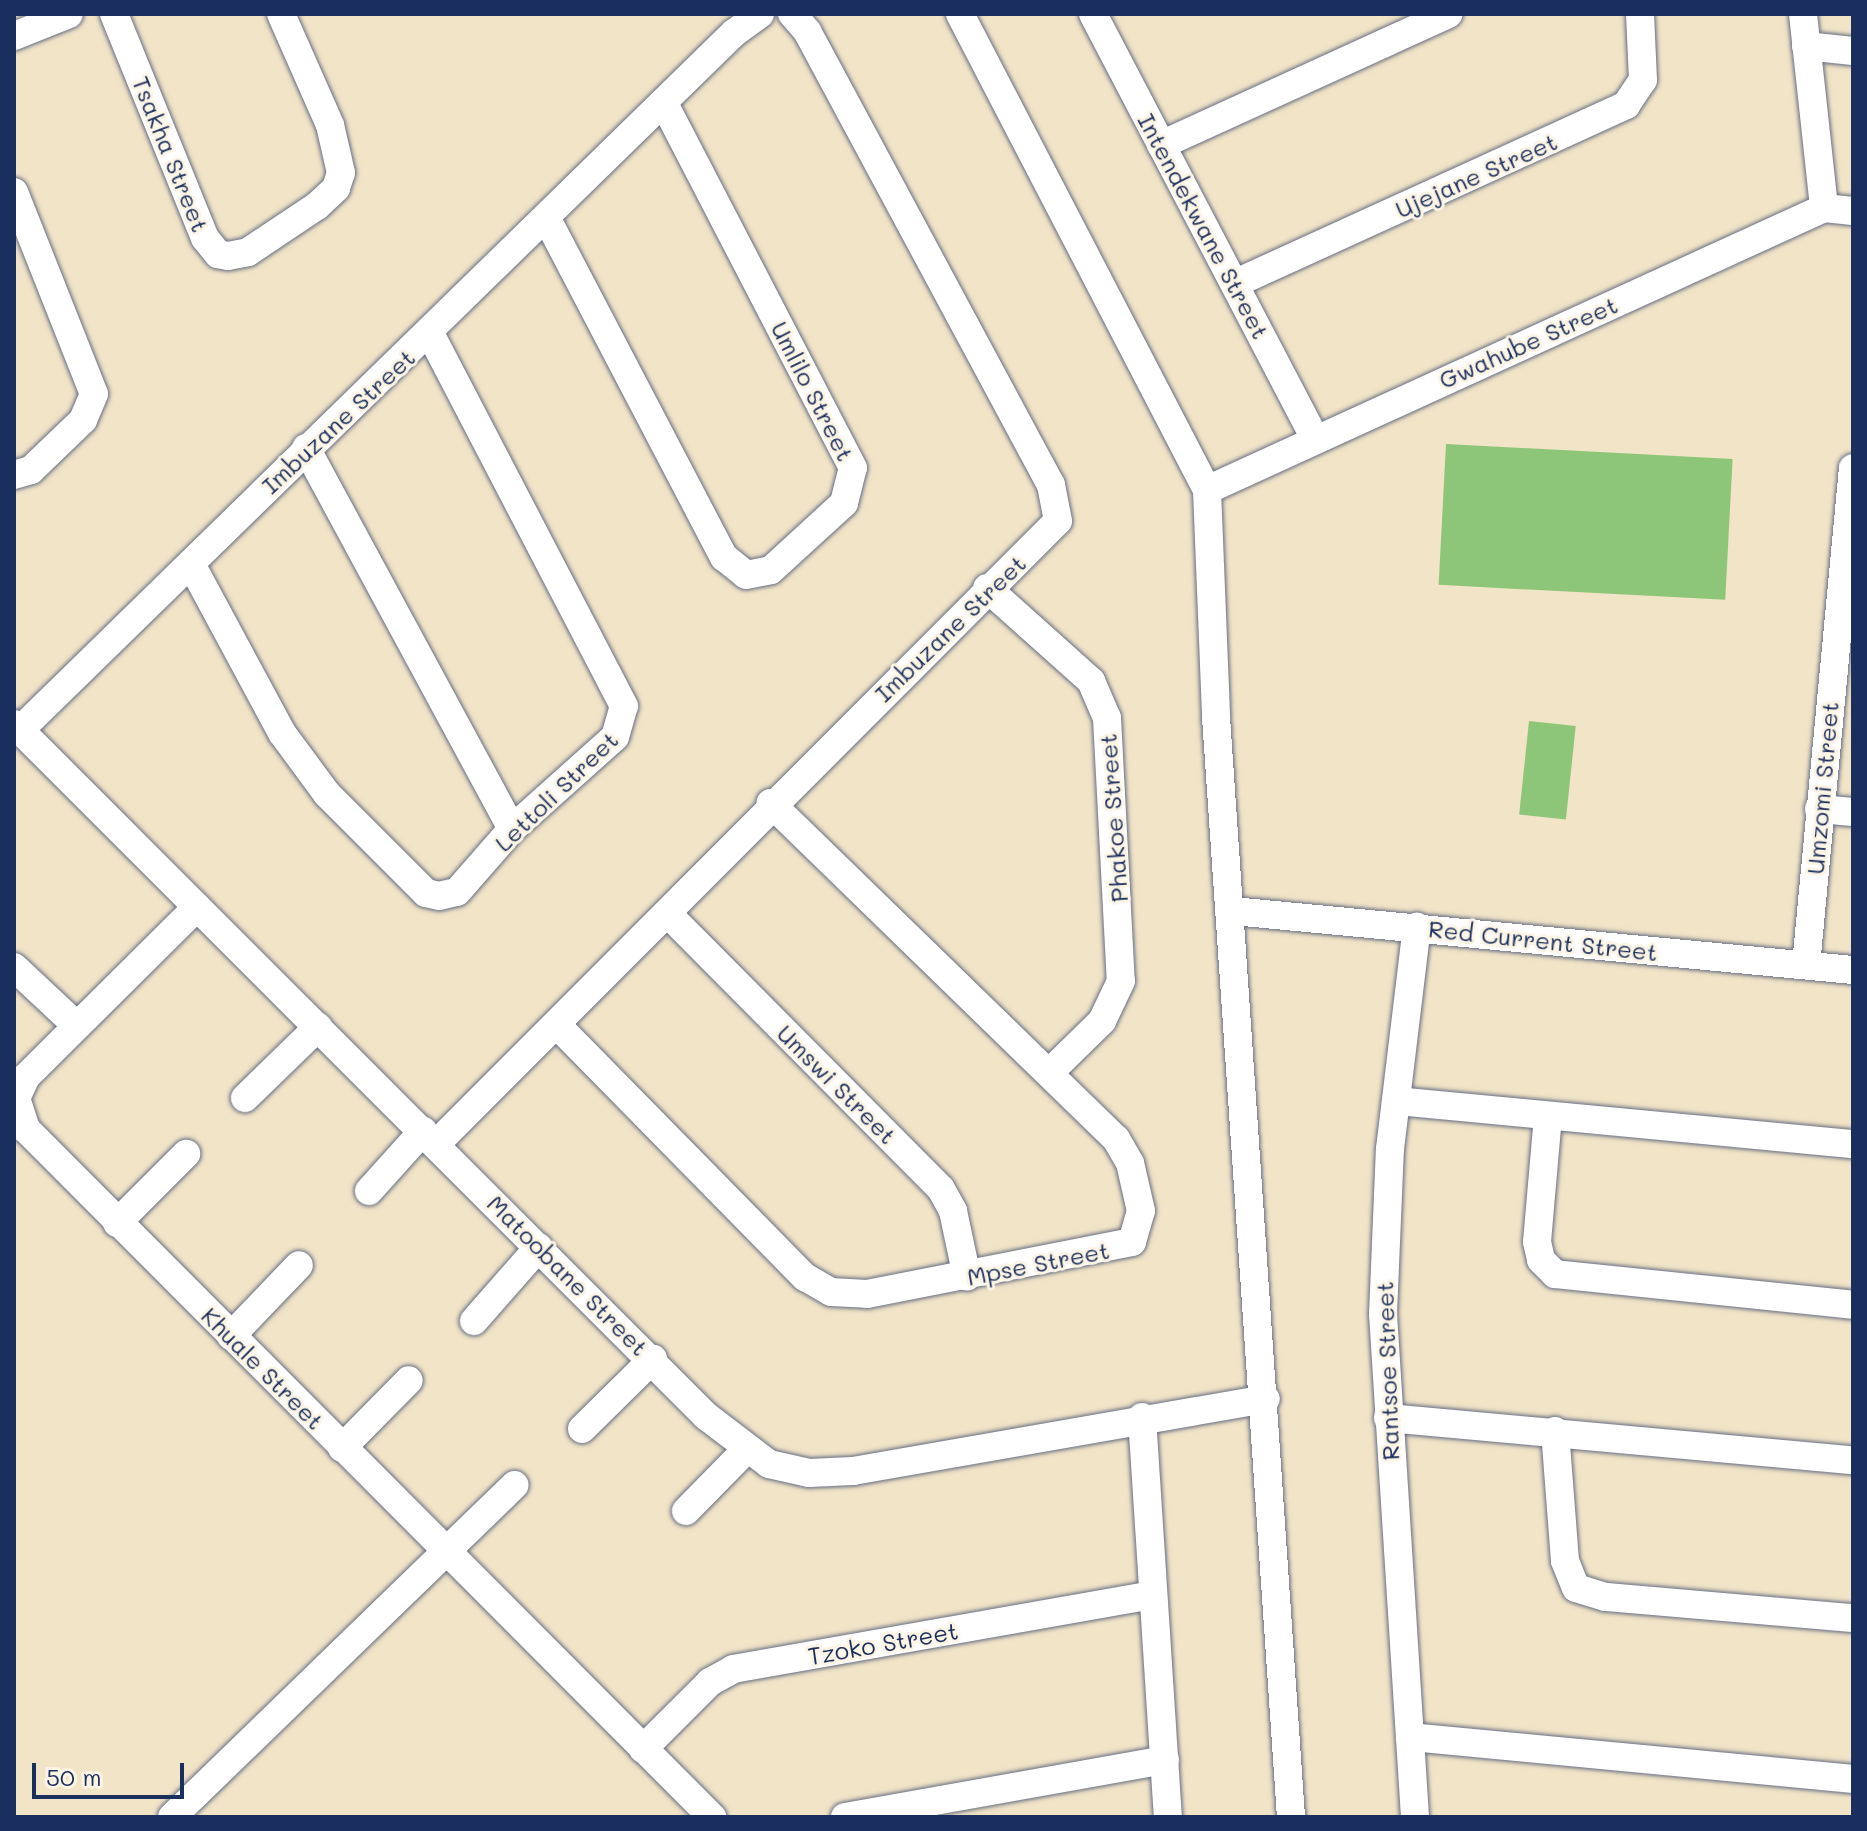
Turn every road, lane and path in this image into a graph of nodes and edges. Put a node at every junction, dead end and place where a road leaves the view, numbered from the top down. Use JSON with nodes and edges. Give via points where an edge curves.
{"nodes":[{"id":1,"x":69,"y":14,"type":"edge"},
{"id":2,"x":114,"y":14,"type":"edge"},
{"id":3,"x":281,"y":14,"type":"edge"},
{"id":4,"x":760,"y":14,"type":"edge"},
{"id":5,"x":792,"y":14,"type":"edge"},
{"id":6,"x":960,"y":14,"type":"edge"},
{"id":7,"x":1093,"y":14,"type":"edge"},
{"id":8,"x":1449,"y":14,"type":"edge"},
{"id":9,"x":1640,"y":14,"type":"edge"},
{"id":10,"x":1803,"y":14,"type":"edge"},
{"id":11,"x":14,"y":36,"type":"edge"},
{"id":12,"x":1806,"y":46,"type":"junction"},
{"id":13,"x":1853,"y":51,"type":"edge"},
{"id":14,"x":664,"y":103,"type":"junction"},
{"id":15,"x":1161,"y":145,"type":"junction"},
{"id":16,"x":14,"y":192,"type":"edge"},
{"id":17,"x":1824,"y":208,"type":"junction"},
{"id":18,"x":1853,"y":211,"type":"edge"},
{"id":19,"x":547,"y":219,"type":"junction"},
{"id":20,"x":1236,"y":283,"type":"junction"},
{"id":21,"x":430,"y":334,"type":"junction"},
{"id":22,"x":1315,"y":439,"type":"junction"},
{"id":23,"x":306,"y":448,"type":"junction"},
{"id":24,"x":1853,"y":468,"type":"edge"},
{"id":25,"x":14,"y":475,"type":"edge"},
{"id":26,"x":1207,"y":490,"type":"junction"},
{"id":27,"x":1850,"y":517,"type":"edge"},
{"id":28,"x":191,"y":564,"type":"junction"},
{"id":29,"x":987,"y":588,"type":"junction"},
{"id":30,"x":1843,"y":666,"type":"edge"},
{"id":31,"x":17,"y":727,"type":"edge"},
{"id":32,"x":771,"y":803,"type":"junction"},
{"id":33,"x":1819,"y":809,"type":"junction"},
{"id":34,"x":1853,"y":812,"type":"edge"},
{"id":35,"x":512,"y":829,"type":"junction"},
{"id":36,"x":197,"y":907,"type":"junction"},
{"id":37,"x":1233,"y":911,"type":"junction"},
{"id":38,"x":668,"y":914,"type":"junction"},
{"id":39,"x":1417,"y":927,"type":"junction"},
{"id":40,"x":1806,"y":965,"type":"junction"},
{"id":41,"x":14,"y":967,"type":"edge"},
{"id":42,"x":1853,"y":970,"type":"edge"},
{"id":43,"x":557,"y":1025,"type":"junction"},
{"id":44,"x":77,"y":1026,"type":"junction"},
{"id":45,"x":318,"y":1027,"type":"junction"},
{"id":46,"x":1051,"y":1071,"type":"junction"},
{"id":47,"x":245,"y":1098,"type":"dead end"},
{"id":48,"x":1396,"y":1101,"type":"junction"},
{"id":49,"x":1548,"y":1116,"type":"junction"},
{"id":50,"x":430,"y":1138,"type":"junction"},
{"id":51,"x":1853,"y":1144,"type":"edge"},
{"id":52,"x":186,"y":1154,"type":"dead end"},
{"id":53,"x":369,"y":1191,"type":"dead end"},
{"id":54,"x":117,"y":1223,"type":"junction"},
{"id":55,"x":539,"y":1247,"type":"junction"},
{"id":56,"x":299,"y":1265,"type":"dead end"},
{"id":57,"x":967,"y":1277,"type":"junction"},
{"id":58,"x":1853,"y":1305,"type":"edge"},
{"id":59,"x":474,"y":1321,"type":"dead end"},
{"id":60,"x":231,"y":1336,"type":"junction"},
{"id":61,"x":653,"y":1359,"type":"junction"},
{"id":62,"x":409,"y":1380,"type":"dead end"},
{"id":63,"x":1266,"y":1399,"type":"junction"},
{"id":64,"x":1142,"y":1417,"type":"junction"},
{"id":65,"x":1388,"y":1418,"type":"junction"},
{"id":66,"x":582,"y":1429,"type":"dead end"},
{"id":67,"x":1555,"y":1431,"type":"junction"},
{"id":68,"x":342,"y":1448,"type":"junction"},
{"id":69,"x":746,"y":1450,"type":"junction"},
{"id":70,"x":1853,"y":1460,"type":"edge"},
{"id":71,"x":515,"y":1485,"type":"dead end"},
{"id":72,"x":686,"y":1511,"type":"dead end"},
{"id":73,"x":445,"y":1551,"type":"junction"},
{"id":74,"x":1153,"y":1595,"type":"junction"},
{"id":75,"x":1853,"y":1618,"type":"edge"},
{"id":76,"x":1410,"y":1737,"type":"junction"},
{"id":77,"x":643,"y":1749,"type":"junction"},
{"id":78,"x":1165,"y":1760,"type":"junction"},
{"id":79,"x":1853,"y":1779,"type":"edge"},
{"id":80,"x":172,"y":1817,"type":"edge"},
{"id":81,"x":712,"y":1817,"type":"edge"},
{"id":82,"x":845,"y":1817,"type":"edge"},
{"id":83,"x":1168,"y":1817,"type":"edge"},
{"id":84,"x":1291,"y":1817,"type":"edge"},
{"id":85,"x":1415,"y":1817,"type":"edge"}],
"edges":[{"from":1,"to":11,"type":"street"},
{"from":2,"to":3,"type":"street","name":"Tsakha Street","via":[[205,238],[218,254],[228,256],[248,252],[317,206],[336,188],[341,173],[330,125]]},
{"from":4,"to":14,"type":"street","name":"Imbuzane Street"},
{"from":5,"to":29,"type":"street","name":"Imbuzane Street","via":[[807,31],[1057,500],[1058,521],[1052,530]]},
{"from":6,"to":26,"type":"street"},
{"from":7,"to":15,"type":"street","name":"Intendekwane Street"},
{"from":8,"to":15,"type":"street"},
{"from":9,"to":20,"type":"street","name":"Ujejane Street","via":[[1643,80],[1626,105]]},
{"from":10,"to":12,"type":"street"},
{"from":12,"to":13,"type":"street"},
{"from":12,"to":17,"type":"street"},
{"from":14,"to":19,"type":"street","name":"Imbuzane Street"},
{"from":14,"to":19,"type":"street","name":"Umlilo Street","via":[[853,468],[844,503],[771,570],[746,575],[724,557]]},
{"from":15,"to":20,"type":"street","name":"Intendekwane Street"},
{"from":16,"to":25,"type":"street","via":[[94,394],[83,420],[31,470]]},
{"from":17,"to":18,"type":"street"},
{"from":17,"to":22,"type":"street","name":"Gwahube Street"},
{"from":19,"to":21,"type":"street","name":"Imbuzane Street"},
{"from":20,"to":22,"type":"street","name":"Intendekwane Street"},
{"from":21,"to":23,"type":"street","name":"Imbuzane Street"},
{"from":21,"to":35,"type":"street","name":"Lettoli Street","via":[[613,675],[624,706],[615,737]]},
{"from":22,"to":26,"type":"street","name":"Gwahube Street"},
{"from":23,"to":28,"type":"street","name":"Imbuzane Street"},
{"from":23,"to":35,"type":"street"},
{"from":24,"to":27,"type":"street","name":"Umzomi Street"},
{"from":26,"to":37,"type":"street","via":[[1216,717]]},
{"from":27,"to":30,"type":"street","name":"Umzomi Street"},
{"from":28,"to":31,"type":"street","name":"Imbuzane Street"},
{"from":28,"to":35,"type":"street","name":"Lettoli Street","via":[[295,753],[327,794],[426,893],[457,892]]},
{"from":29,"to":32,"type":"street","name":"Imbuzane Street"},
{"from":29,"to":46,"type":"street","name":"Phakoe Street","via":[[1091,681],[1107,718],[1121,981],[1102,1021]]},
{"from":30,"to":33,"type":"street","name":"Umzomi Street"},
{"from":31,"to":36,"type":"street","name":"Matoobane Street"},
{"from":32,"to":38,"type":"street","name":"Imbuzane Street"},
{"from":32,"to":46,"type":"street","name":"Mpse Street"},
{"from":33,"to":34,"type":"street"},
{"from":33,"to":40,"type":"street","name":"Umzomi Street"},
{"from":36,"to":44,"type":"street","name":"Khuale Street"},
{"from":36,"to":45,"type":"street","name":"Matoobane Street"},
{"from":37,"to":39,"type":"street","name":"Red Current Street"},
{"from":37,"to":63,"type":"street"},
{"from":38,"to":43,"type":"street","name":"Imbuzane Street"},
{"from":38,"to":57,"type":"street","name":"Umswi Street","via":[[941,1189],[953,1211]]},
{"from":39,"to":40,"type":"street","name":"Red Current Street"},
{"from":39,"to":48,"type":"street","name":"Rantsoe Street"},
{"from":40,"to":42,"type":"street","name":"Red Current Street"},
{"from":41,"to":44,"type":"street"},
{"from":43,"to":50,"type":"street","name":"Imbuzane Street"},
{"from":43,"to":57,"type":"street","name":"Mpse Street","via":[[821,1288],[867,1294]]},
{"from":44,"to":54,"type":"street","name":"Khuale Street","via":[[26,1077],[17,1110],[26,1129]]},
{"from":45,"to":47,"type":"street"},
{"from":45,"to":50,"type":"street","name":"Matoobane Street"},
{"from":46,"to":57,"type":"street","name":"Mpse Street","via":[[1124,1150],[1141,1211],[1137,1237],[1124,1246]]},
{"from":48,"to":49,"type":"street"},
{"from":48,"to":65,"type":"street","name":"Rantsoe Street","via":[[1383,1254]]},
{"from":49,"to":51,"type":"street"},
{"from":49,"to":58,"type":"street","via":[[1537,1242],[1541,1260],[1555,1274]]},
{"from":50,"to":53,"type":"street","name":"Imbuzane Street"},
{"from":50,"to":55,"type":"street","name":"Matoobane Street"},
{"from":52,"to":54,"type":"street"},
{"from":54,"to":60,"type":"street","name":"Khuale Street"},
{"from":55,"to":59,"type":"street"},
{"from":55,"to":61,"type":"street","name":"Matoobane Street"},
{"from":56,"to":60,"type":"street"},
{"from":60,"to":68,"type":"street","name":"Khuale Street"},
{"from":61,"to":66,"type":"street"},
{"from":61,"to":69,"type":"street","name":"Matoobane Street"},
{"from":62,"to":68,"type":"street"},
{"from":63,"to":64,"type":"street","name":"Matoobane Street"},
{"from":63,"to":84,"type":"street"},
{"from":64,"to":69,"type":"street","name":"Matoobane Street","via":[[822,1474],[781,1468]]},
{"from":64,"to":74,"type":"street"},
{"from":65,"to":67,"type":"street"},
{"from":65,"to":76,"type":"street","name":"Rantsoe Street"},
{"from":67,"to":70,"type":"street"},
{"from":67,"to":75,"type":"street","via":[[1565,1561],[1576,1588],[1606,1597]]},
{"from":68,"to":73,"type":"street","name":"Khuale Street"},
{"from":69,"to":72,"type":"street"},
{"from":71,"to":73,"type":"street"},
{"from":73,"to":77,"type":"street","name":"Khuale Street"},
{"from":73,"to":80,"type":"street"},
{"from":74,"to":77,"type":"street","name":"Tzoko Street","via":[[733,1669],[710,1682]]},
{"from":74,"to":78,"type":"street"},
{"from":76,"to":79,"type":"street"},
{"from":76,"to":85,"type":"street","name":"Rantsoe Street"},
{"from":77,"to":81,"type":"street","name":"Khuale Street"},
{"from":78,"to":82,"type":"street"},
{"from":78,"to":83,"type":"street"}]}
